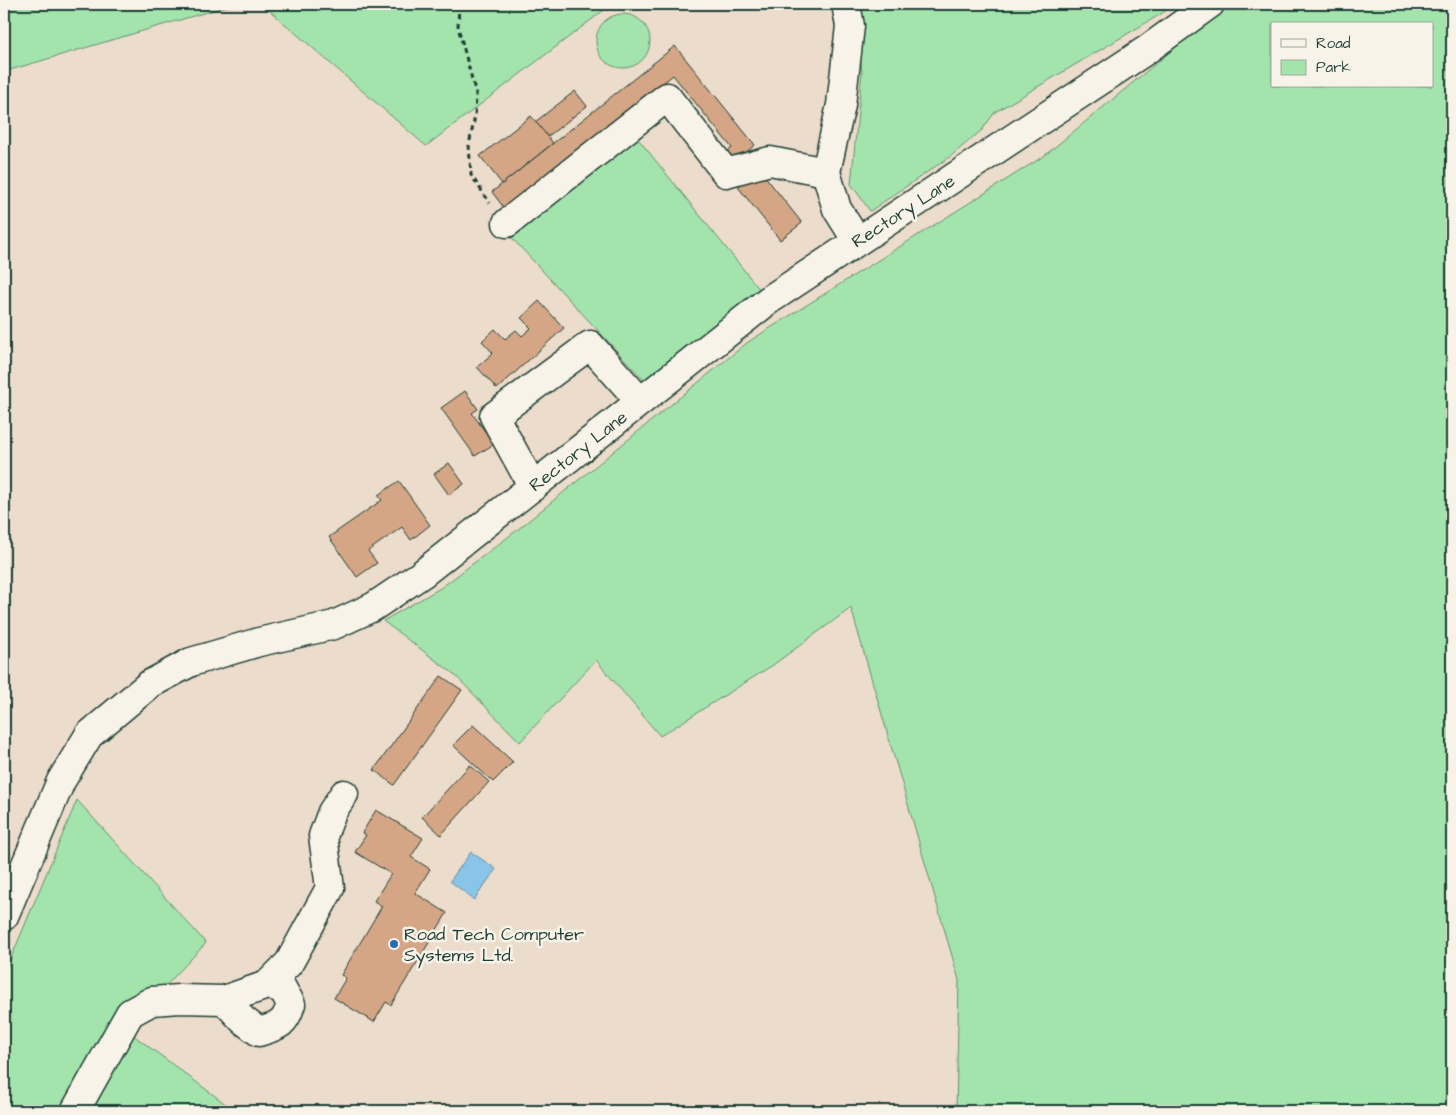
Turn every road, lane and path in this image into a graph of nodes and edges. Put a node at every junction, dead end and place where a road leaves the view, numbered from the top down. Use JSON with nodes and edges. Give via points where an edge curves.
{"nodes":[{"id":1,"x":459,"y":4,"type":"edge"},
{"id":2,"x":846,"y":4,"type":"edge"},
{"id":3,"x":1210,"y":4,"type":"edge"},
{"id":4,"x":826,"y":172,"type":"junction"},
{"id":5,"x":507,"y":223,"type":"joint"},
{"id":6,"x":857,"y":241,"type":"junction"},
{"id":7,"x":640,"y":401,"type":"junction"},
{"id":8,"x":532,"y":487,"type":"junction"},
{"id":9,"x":344,"y":794,"type":"dead end"},
{"id":10,"x":4,"y":916,"type":"edge"},
{"id":11,"x":267,"y":985,"type":"junction"},
{"id":12,"x":224,"y":1000,"type":"junction"},
{"id":13,"x":75,"y":1111,"type":"edge"}],
"edges":[{"from":1,"to":5,"type":"path","via":[[458,28],[476,94],[469,145],[471,175]]},
{"from":2,"to":4,"type":"street","via":[[850,26],[841,106]]},
{"from":3,"to":6,"type":"street","name":"Rectory Lane","via":[[1146,52]]},
{"from":4,"to":5,"type":"street","via":[[770,161],[726,173],[667,97]]},
{"from":4,"to":6,"type":"street","via":[[837,210]]},
{"from":6,"to":7,"type":"street","name":"Rectory Lane","via":[[769,300]]},
{"from":7,"to":8,"type":"street","name":"Rectory Lane"},
{"from":7,"to":8,"type":"street","via":[[590,345],[494,416]]},
{"from":8,"to":10,"type":"street","name":"Rectory Lane","via":[[422,574],[373,607],[334,624],[191,662],[150,684],[89,735],[61,780]]},
{"from":9,"to":11,"type":"street","via":[[332,812],[323,836],[330,888],[289,963]]},
{"from":11,"to":12,"type":"street"},
{"from":11,"to":12,"type":"street","via":[[282,988],[291,1004],[288,1016],[278,1026],[259,1032]]},
{"from":12,"to":13,"type":"street","via":[[152,1001],[130,1013]]}]}
